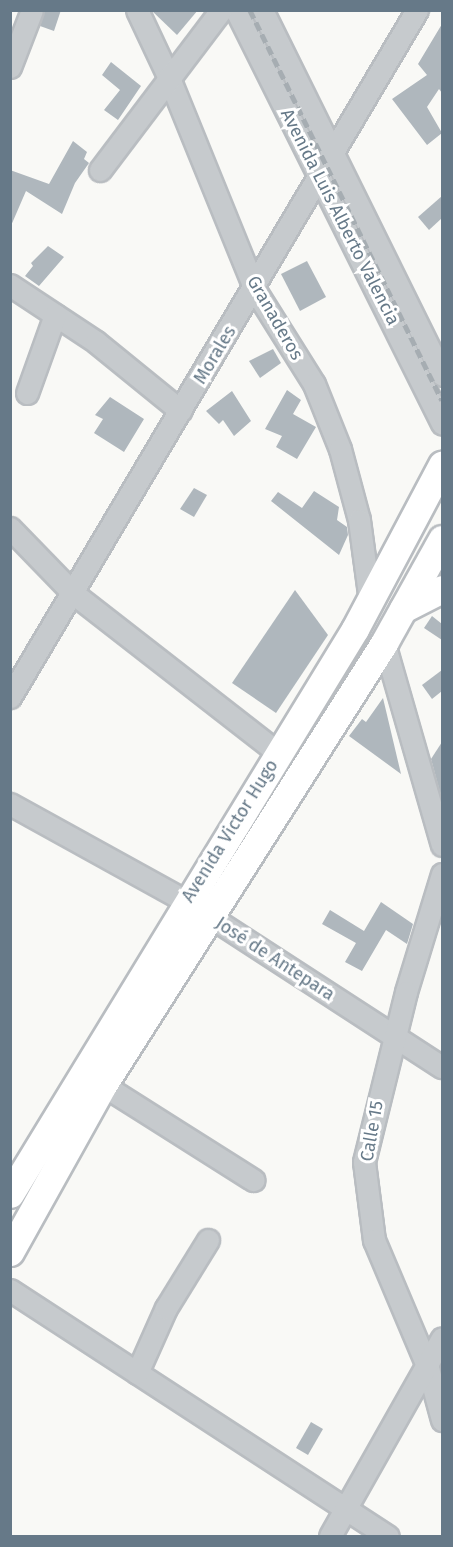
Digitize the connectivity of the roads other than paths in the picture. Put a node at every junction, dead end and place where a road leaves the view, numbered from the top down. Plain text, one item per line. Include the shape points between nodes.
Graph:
1 (137, 10) edge
2 (221, 10) edge
3 (236, 10) edge
4 (262, 10) edge
5 (417, 10) edge
6 (23, 20) edge
7 (10, 68) edge
8 (169, 78) junction
9 (333, 151) junction
10 (100, 170) dead end
11 (320, 174) junction
12 (10, 285) edge
13 (255, 290) junction
14 (55, 315) junction
15 (442, 375) edge
16 (27, 393) dead end
17 (181, 411) junction
18 (442, 423) edge
19 (442, 465) edge
20 (10, 528) edge
21 (442, 539) edge
22 (442, 588) edge
23 (74, 594) junction
24 (370, 601) junction
25 (403, 609) junction
26 (384, 643) junction
27 (10, 697) edge
28 (278, 753) junction
29 (10, 804) edge
30 (442, 845) edge
31 (442, 874) edge
32 (186, 902) junction
33 (212, 918) junction
34 (395, 1036) junction
35 (442, 1067) edge
36 (103, 1085) junction
37 (253, 1180) dead end
38 (10, 1194) edge
39 (208, 1240) dead end
40 (10, 1252) edge
41 (10, 1290) edge
42 (442, 1338) edge
43 (428, 1368) junction
44 (136, 1373) junction
45 (442, 1420) edge
46 (348, 1508) junction
47 (330, 1536) edge
48 (388, 1536) edge

1 - 8 street, Granaderos
2 - 8 street
3 - 11 street, Avenida Luis Alberto Valencia
4 - 9 street, Avenida Luis Alberto Valencia
5 - 9 street, Morales
6 - 7 street
8 - 10 street
8 - 13 street, Granaderos
9 - 11 street, Morales
9 - 15 street, Avenida Luis Alberto Valencia
11 - 13 street, Morales
11 - 18 street, Avenida Luis Alberto Valencia
12 - 14 street
13 - 17 street, Morales
13 - 24 street, Granaderos via 314,384 340,449 359,520
14 - 16 street
14 - 17 street via 96,342
17 - 23 street, Morales
19 - 24 main road, Avenida Victor Hugo
20 - 23 street
21 - 25 main road, Avenida Victor Hugo
22 - 25 main road
23 - 27 street, Morales
23 - 28 street
24 - 28 main road, Avenida Victor Hugo
25 - 26 main road, Avenida Victor Hugo
26 - 30 street
26 - 33 main road, Avenida Victor Hugo
28 - 32 main road, Avenida Victor Hugo
29 - 32 street, José de Antepara
31 - 34 street, Calle 15
32 - 33 street, José de Antepara
32 - 38 main road, Avenida Victor Hugo
33 - 34 street, José de Antepara
33 - 36 main road, Avenida Victor Hugo
34 - 35 street, José de Antepara
34 - 43 street, Calle 15 via 364,1161 374,1240
36 - 37 street
36 - 40 main road, Avenida Victor Hugo
39 - 44 street via 166,1308
41 - 44 street
42 - 43 street
43 - 45 street, Calle 15
43 - 46 street
44 - 46 street
46 - 47 street
46 - 48 street

